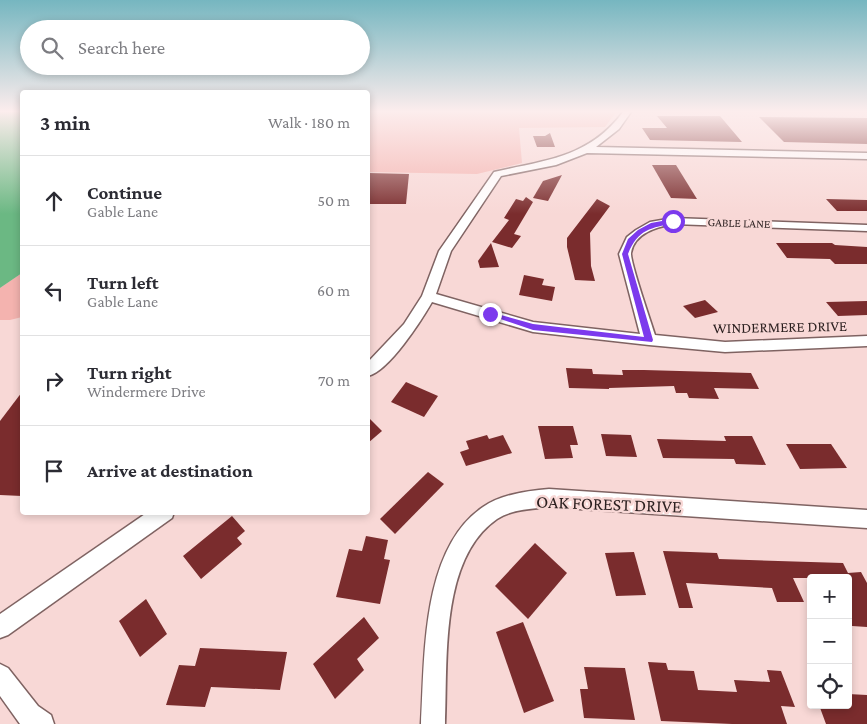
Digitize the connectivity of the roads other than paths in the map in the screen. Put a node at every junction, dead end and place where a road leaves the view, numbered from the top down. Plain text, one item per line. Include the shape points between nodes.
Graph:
1 (592, 146) edge
2 (586, 150) junction
3 (867, 156) edge
4 (867, 228) edge
5 (429, 296) junction
6 (649, 340) junction
7 (867, 342) edge
8 (370, 368) edge
9 (161, 515) edge
10 (867, 518) edge
11 (0, 627) edge
12 (0, 676) edge
13 (42, 724) edge
14 (433, 724) edge

1 - 2 street
2 - 3 street
2 - 5 street via 537,168 498,174 445,251
4 - 6 street, GABLE LANE via 673,221 654,224 631,239 625,254
5 - 6 street, WINDERMERE DRIVE via 533,327
5 - 8 street via 409,328
6 - 7 street, WINDERMERE DRIVE via 725,347
9 - 11 street
10 - 14 street, OAK FOREST DRIVE via 549,498 515,502 489,513 468,533 452,562 440,608
12 - 13 street via 29,715

